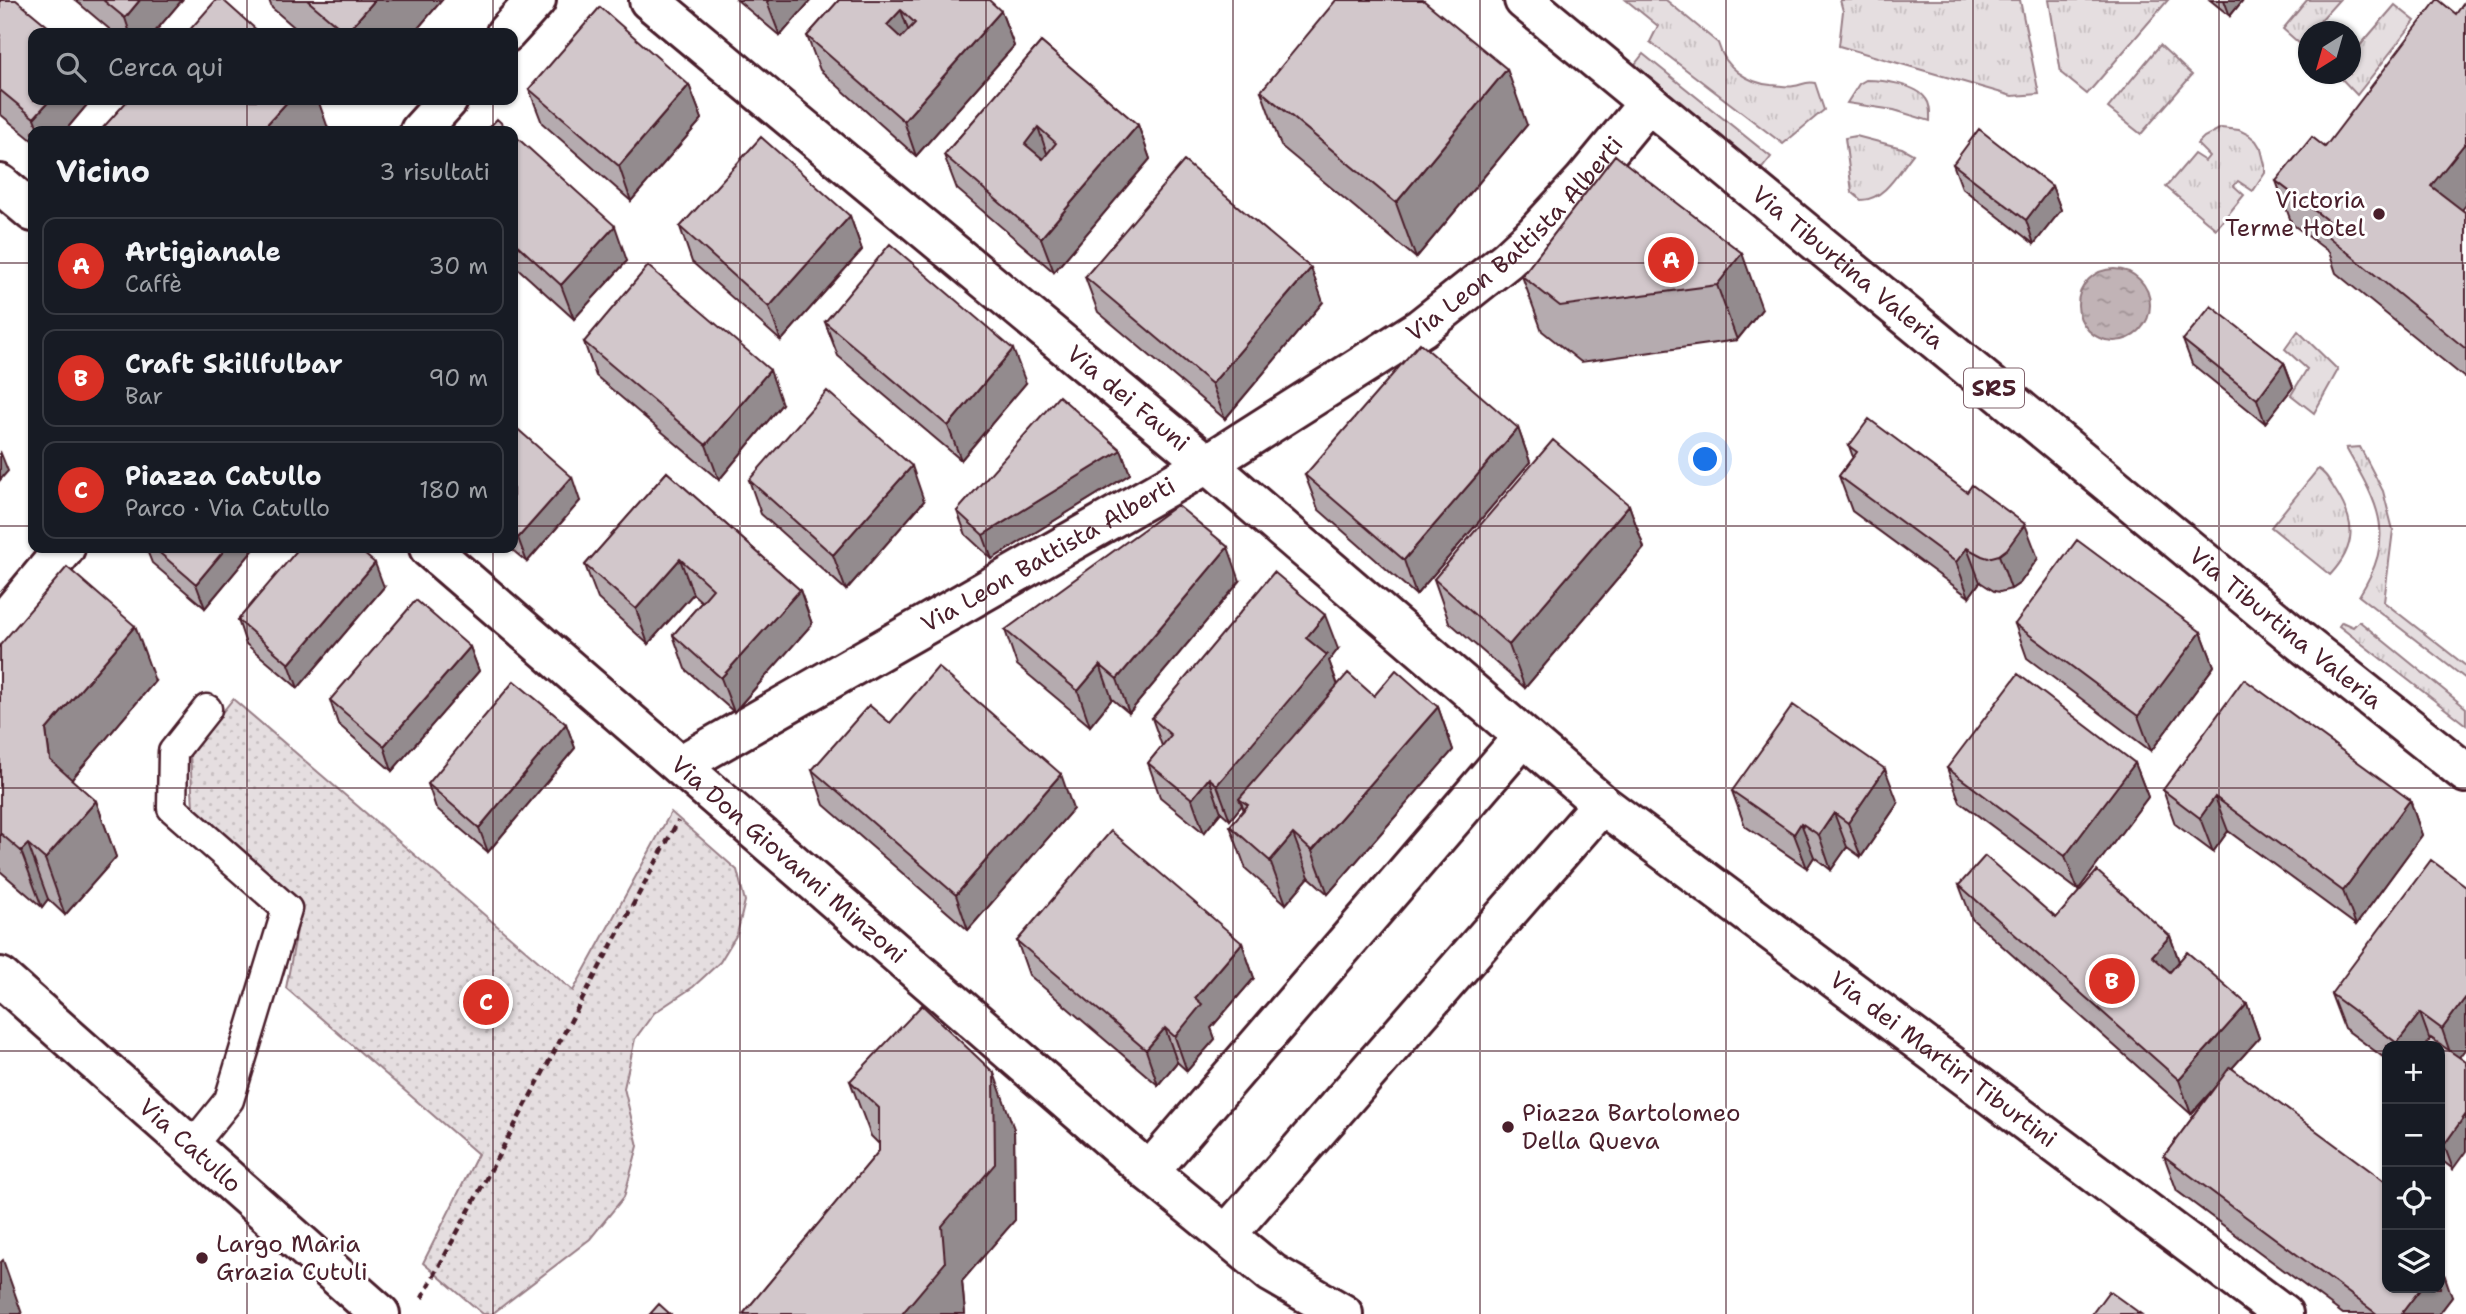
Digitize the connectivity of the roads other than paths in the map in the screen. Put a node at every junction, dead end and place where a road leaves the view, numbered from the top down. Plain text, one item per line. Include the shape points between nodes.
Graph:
1 (536, 0) edge
2 (649, 0) edge
3 (1524, 0) edge
4 (511, 28) edge
5 (1648, 103) junction
6 (443, 105) edge
7 (425, 126) edge
8 (0, 184) edge
9 (28, 208) edge
10 (1207, 464) junction
11 (61, 553) edge
12 (435, 553) edge
13 (0, 625) edge
14 (206, 709) dead end
15 (1523, 737) junction
16 (2466, 773) edge
17 (690, 774) junction
18 (1602, 804) junction
19 (0, 977) edge
20 (191, 1147) junction
21 (1149, 1172) junction
22 (1226, 1235) junction
23 (380, 1314) edge
24 (1343, 1314) edge
25 (2283, 1314) edge

1 - 4 street
2 - 10 street, Via dei Fauni
3 - 5 street, Via Tiburtina Valeria / SR5
5 - 10 street, Via Leon Battista Alberti via 1559,209 1507,260 1421,328
5 - 16 street, Via Tiburtina Valeria / SR5
6 - 7 street
8 - 9 street
10 - 15 street, Via dei Fauni
10 - 17 street, Via Leon Battista Alberti
11 - 13 street
12 - 17 street, Via Don Giovanni Minzoni
14 - 20 lane via 173,752 172,808 288,909 229,1100
15 - 18 street, Via dei Fauni
15 - 21 street
17 - 21 street, Via Don Giovanni Minzoni
18 - 22 street
18 - 25 street, Via dei Martiri Tiburtini
19 - 20 street, Via Catullo
20 - 23 street, Via Catullo
21 - 22 street
22 - 24 street via 1272,1273

